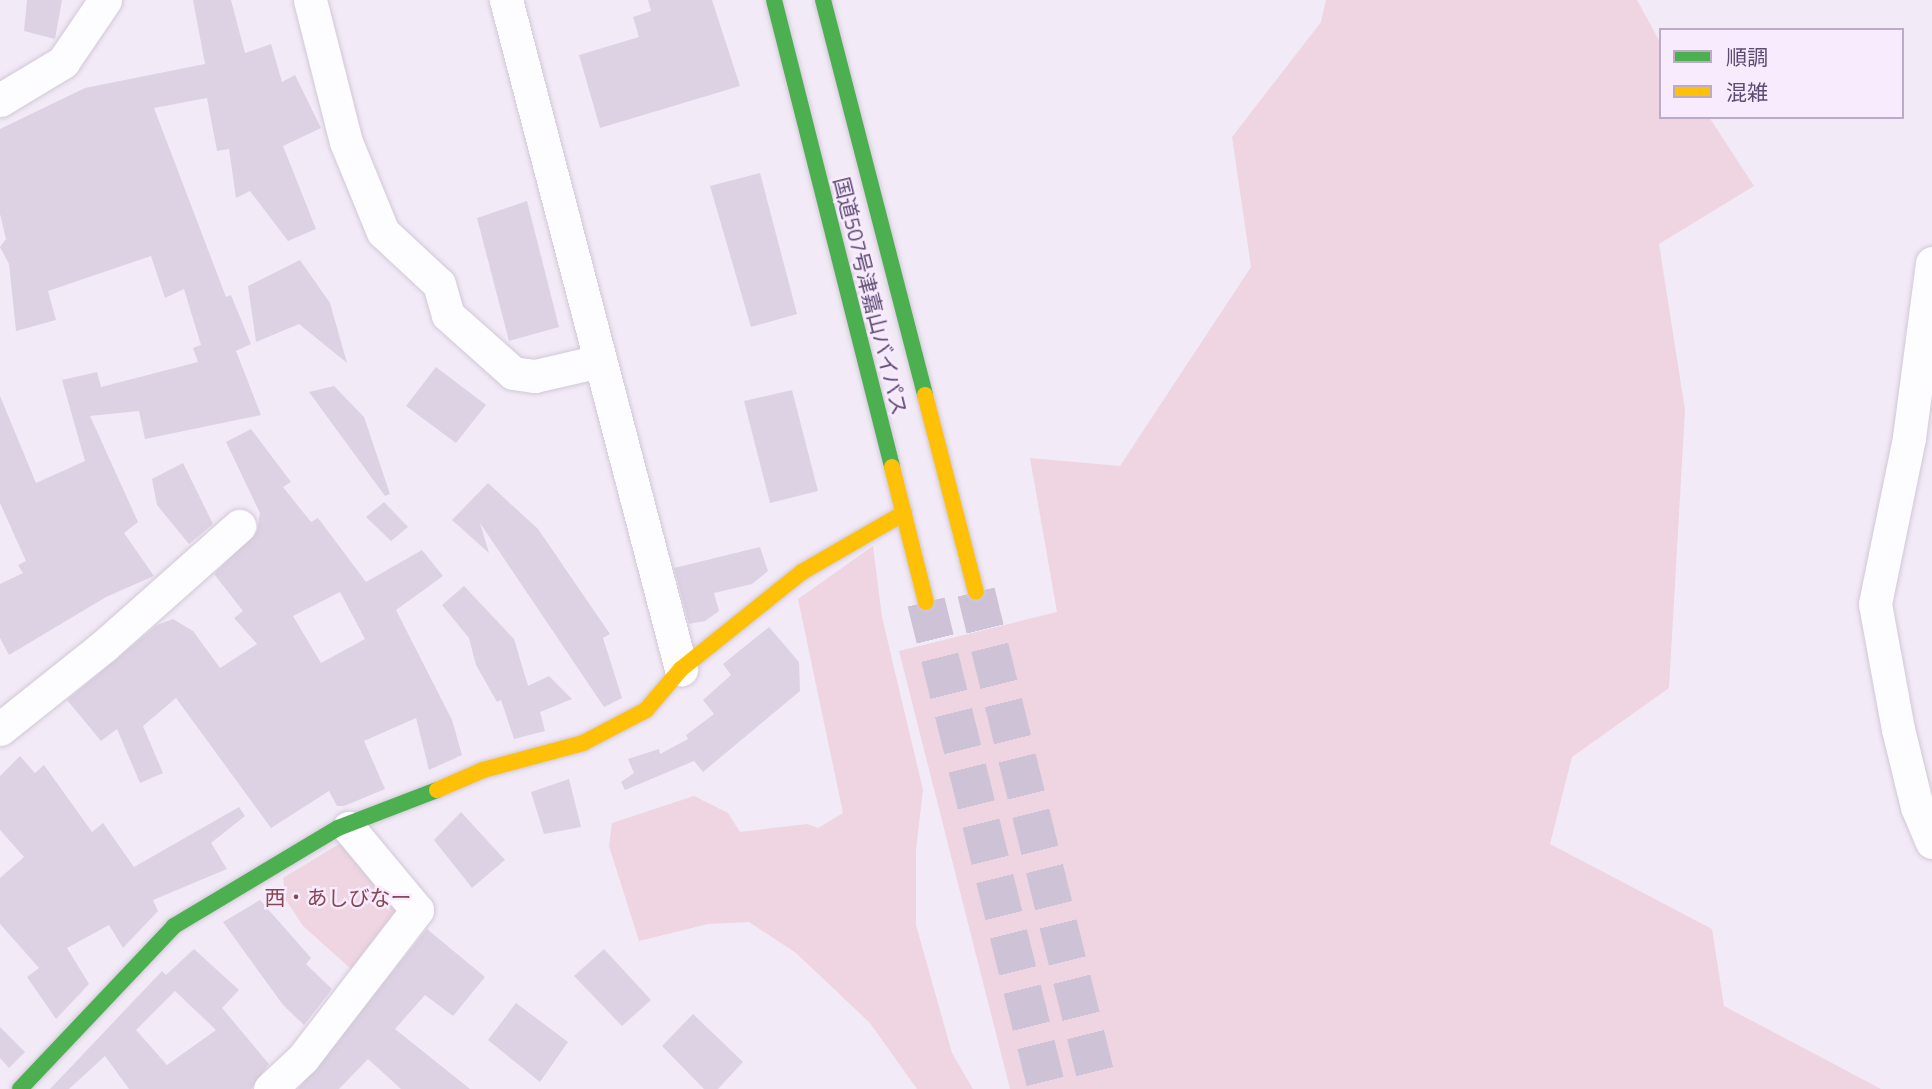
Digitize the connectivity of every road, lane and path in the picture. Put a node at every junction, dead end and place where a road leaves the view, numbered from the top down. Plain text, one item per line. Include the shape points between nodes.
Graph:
1 (105, 0) edge
2 (310, 0) edge
3 (506, 0) edge
4 (774, 0) edge
5 (823, 0) edge
6 (0, 100) edge
7 (1932, 262) edge
8 (600, 361) junction
9 (904, 513) junction
10 (239, 526) dead end
11 (976, 592) tunnel mouth
12 (926, 602) tunnel mouth
13 (681, 669) junction
14 (0, 729) edge
15 (349, 828) junction
16 (1932, 842) edge
17 (20, 1089) edge
18 (270, 1089) edge

1 - 6 street via 63,62
2 - 8 street via 346,142 383,232 439,284 448,315 513,373 535,376
3 - 8 street
4 - 9 main road, 国道507号津嘉山バイパス
5 - 11 main road, 国道507号津嘉山バイパス
7 - 16 street via 1909,438 1875,604 1916,807
8 - 13 street
9 - 12 main road, 国道507号津嘉山バイパス
9 - 13 main road via 802,572
10 - 14 street via 104,646
13 - 15 main road via 646,710 583,743 483,770
15 - 17 main road via 338,828 261,871 174,926
15 - 18 street via 417,910 303,1058

